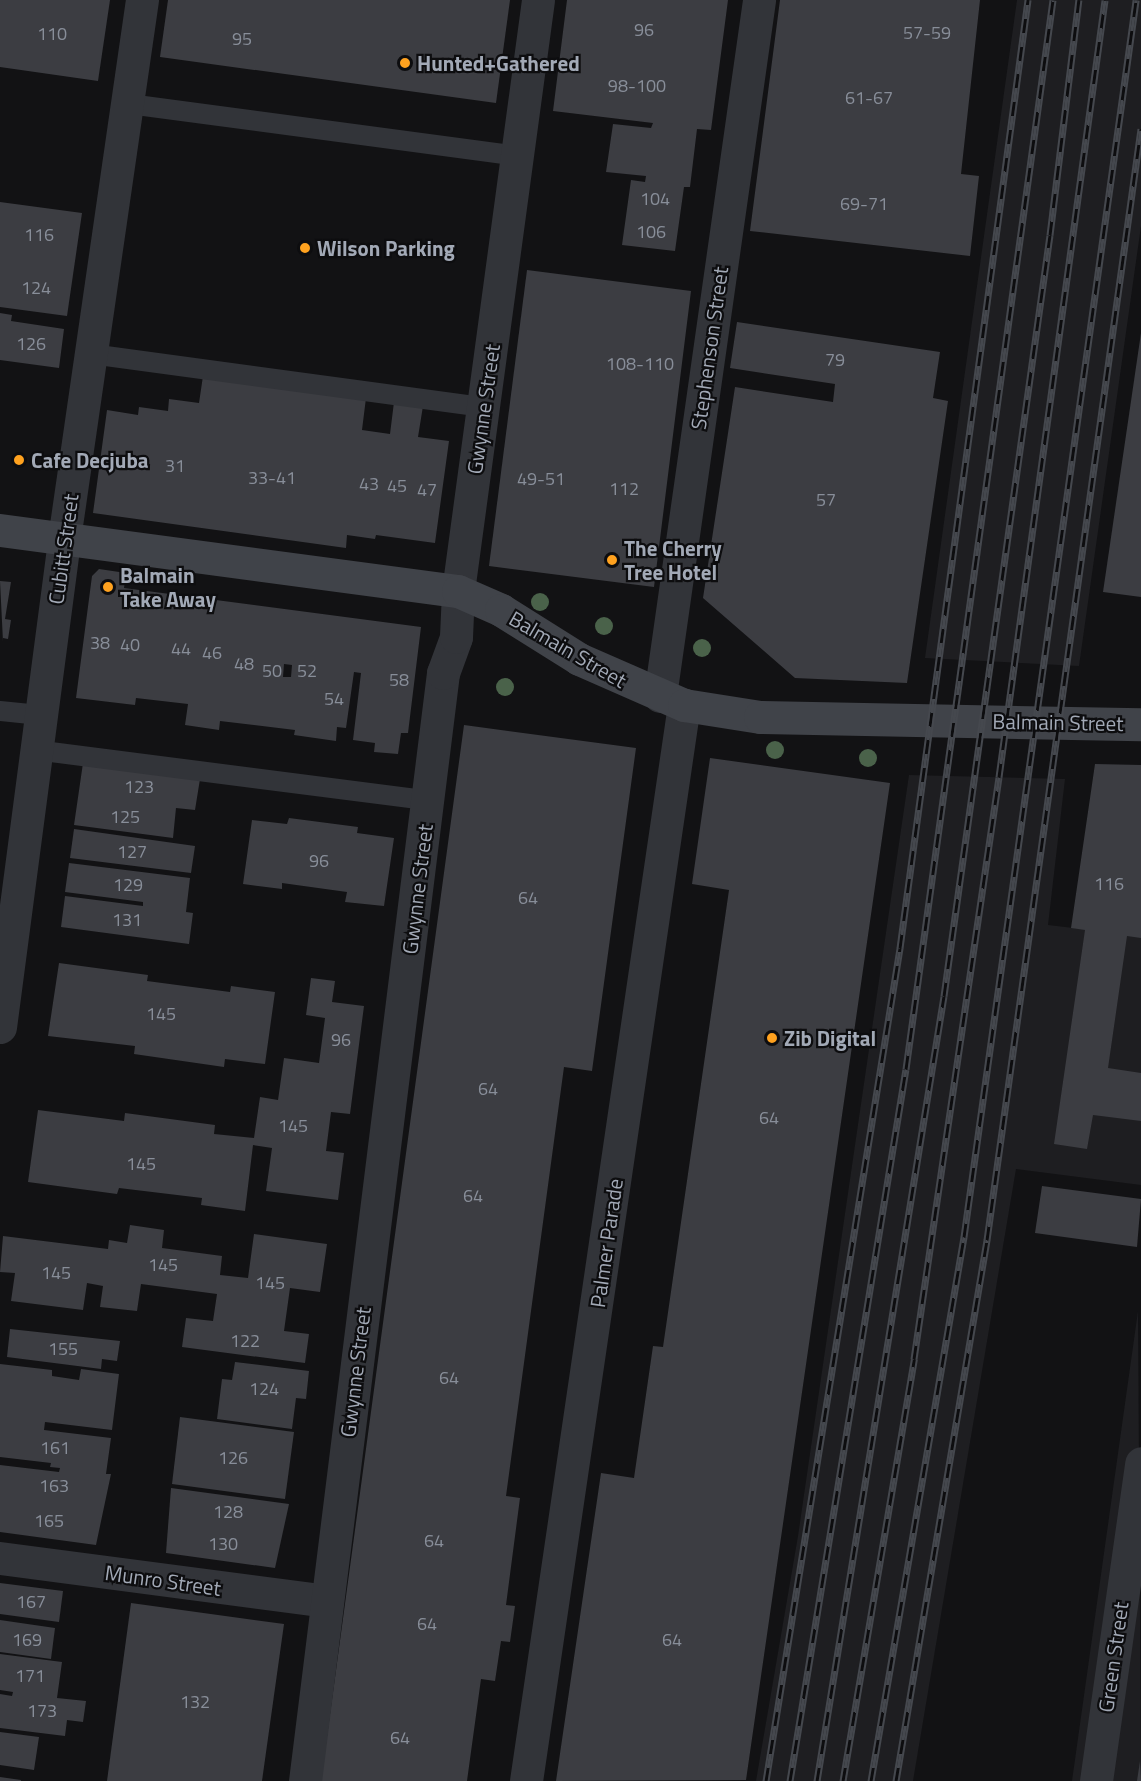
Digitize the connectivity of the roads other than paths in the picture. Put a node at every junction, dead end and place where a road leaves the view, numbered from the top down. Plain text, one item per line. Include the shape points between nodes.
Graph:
1 (142, 0) edge
2 (538, 0) edge
3 (759, 0) edge
4 (129, 104) junction
5 (517, 156) junction
6 (91, 354) junction
7 (483, 407) junction
8 (0, 530) edge
9 (64, 539) junction
10 (458, 591) junction
11 (672, 700) junction
12 (0, 711) edge
13 (40, 715) junction
14 (1141, 724) edge
15 (35, 750) junction
16 (428, 800) junction
17 (0, 1027) edge
18 (1141, 1463) edge
19 (0, 1558) edge
20 (326, 1601) junction
21 (305, 1781) edge
22 (526, 1781) edge
23 (1096, 1781) edge

1 - 4 street, Cubitt Street
2 - 5 street, Gwynne Street
3 - 11 street, Stephenson Street
4 - 5 lane
4 - 6 street, Cubitt Street
5 - 7 street, Gwynne Street
6 - 7 lane
6 - 9 street, Cubitt Street
7 - 10 street, Gwynne Street
8 - 9 street, Balmain Street
9 - 10 street, Balmain Street
9 - 13 street, Cubitt Street
10 - 11 street, Balmain Street via 501,610 579,659
10 - 16 street, Gwynne Street via 456,637 443,673
11 - 14 street, Balmain Street via 760,717
11 - 22 street, Palmer Parade
12 - 13 lane
13 - 15 street, Cubitt Street
15 - 16 lane
15 - 17 street, Cubitt Street
16 - 20 street, Gwynne Street
18 - 23 street, Green Street
19 - 20 street, Munro Street
20 - 21 street, Gwynne Street

